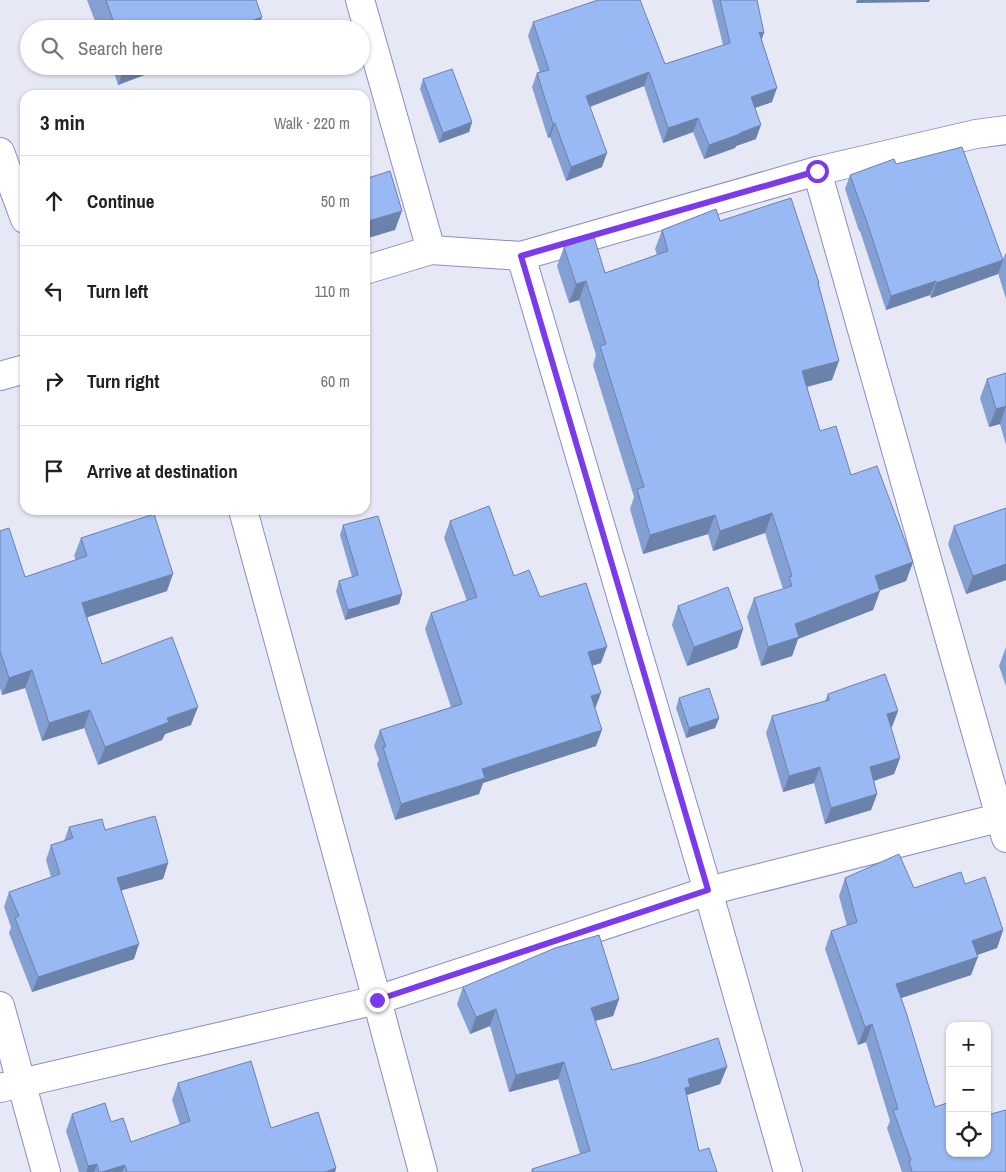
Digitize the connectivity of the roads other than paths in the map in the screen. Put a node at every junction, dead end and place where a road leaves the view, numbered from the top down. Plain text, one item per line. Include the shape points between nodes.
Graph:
1 (360, 0) edge
2 (366, 20) edge
3 (370, 35) edge
4 (1006, 130) edge
5 (0, 152) edge
6 (817, 171) junction
7 (20, 206) edge
8 (431, 250) junction
9 (521, 256) junction
10 (370, 268) edge
11 (20, 370) edge
12 (0, 376) edge
13 (244, 515) edge
14 (1004, 824) edge
15 (708, 890) junction
16 (377, 1000) junction
17 (0, 1006) edge
18 (10, 1085) edge
19 (46, 1172) edge
20 (423, 1172) edge
21 (788, 1172) edge

1 - 2 street
3 - 8 street
4 - 6 street
5 - 7 street
6 - 9 street
6 - 14 street
8 - 9 street
8 - 10 street
9 - 15 street
11 - 12 street
13 - 16 street
14 - 15 street
15 - 16 street
15 - 21 street
16 - 18 street
16 - 20 street
17 - 18 street
18 - 19 street

